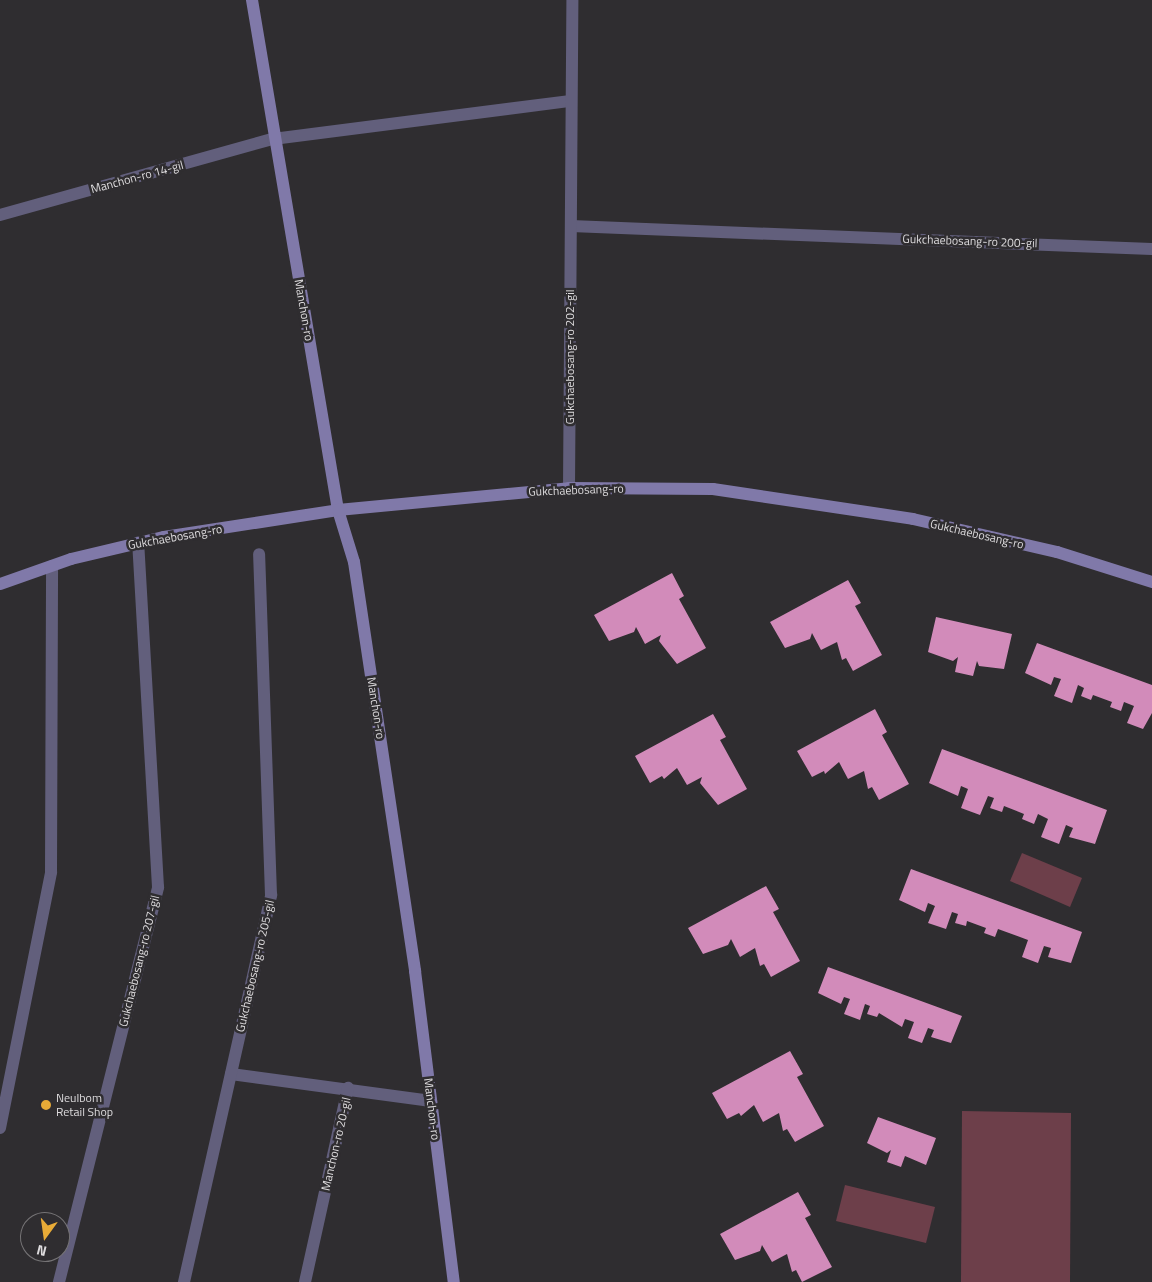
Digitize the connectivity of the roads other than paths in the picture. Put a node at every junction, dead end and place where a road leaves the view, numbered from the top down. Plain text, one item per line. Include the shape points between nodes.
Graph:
1 (252, 0) edge
2 (572, 0) edge
3 (571, 101) junction
4 (273, 139) junction
5 (0, 215) edge
6 (570, 226) junction
7 (1152, 249) edge
8 (569, 488) junction
9 (338, 510) junction
10 (138, 543) junction
11 (260, 554) dead end
12 (52, 566) junction
13 (1152, 582) edge
14 (0, 584) edge
15 (231, 1074) junction
16 (348, 1088) junction
17 (431, 1101) junction
18 (0, 1128) edge
19 (59, 1282) edge
20 (184, 1282) edge
21 (305, 1282) edge
22 (454, 1282) edge

1 - 4 main road, Manchon-ro
2 - 3 street, Gukchaebosang-ro 202-gil
3 - 4 street
3 - 6 street, Gukchaebosang-ro 202-gil
4 - 5 street, Manchon-ro 14-gil
4 - 9 main road, Manchon-ro
6 - 7 street, Gukchaebosang-ro 200-gil via 789,232
6 - 8 street, Gukchaebosang-ro 202-gil
8 - 9 main road, Gukchaebosang-ro
8 - 13 main road, Gukchaebosang-ro via 713,489 913,519 1057,552
9 - 10 main road, Gukchaebosang-ro
9 - 17 main road, Manchon-ro via 354,562
10 - 12 main road, Gukchaebosang-ro
10 - 19 street, Gukchaebosang-ro 207-gil via 158,887
11 - 15 street, Gukchaebosang-ro 205-gil via 271,895
12 - 14 main road, Gukchaebosang-ro
12 - 18 street via 51,872
15 - 16 street
15 - 20 street, Gukchaebosang-ro 205-gil
16 - 17 street, Manchon-ro 20-gil
16 - 21 street, Manchon-ro 20-gil
17 - 22 main road, Manchon-ro

